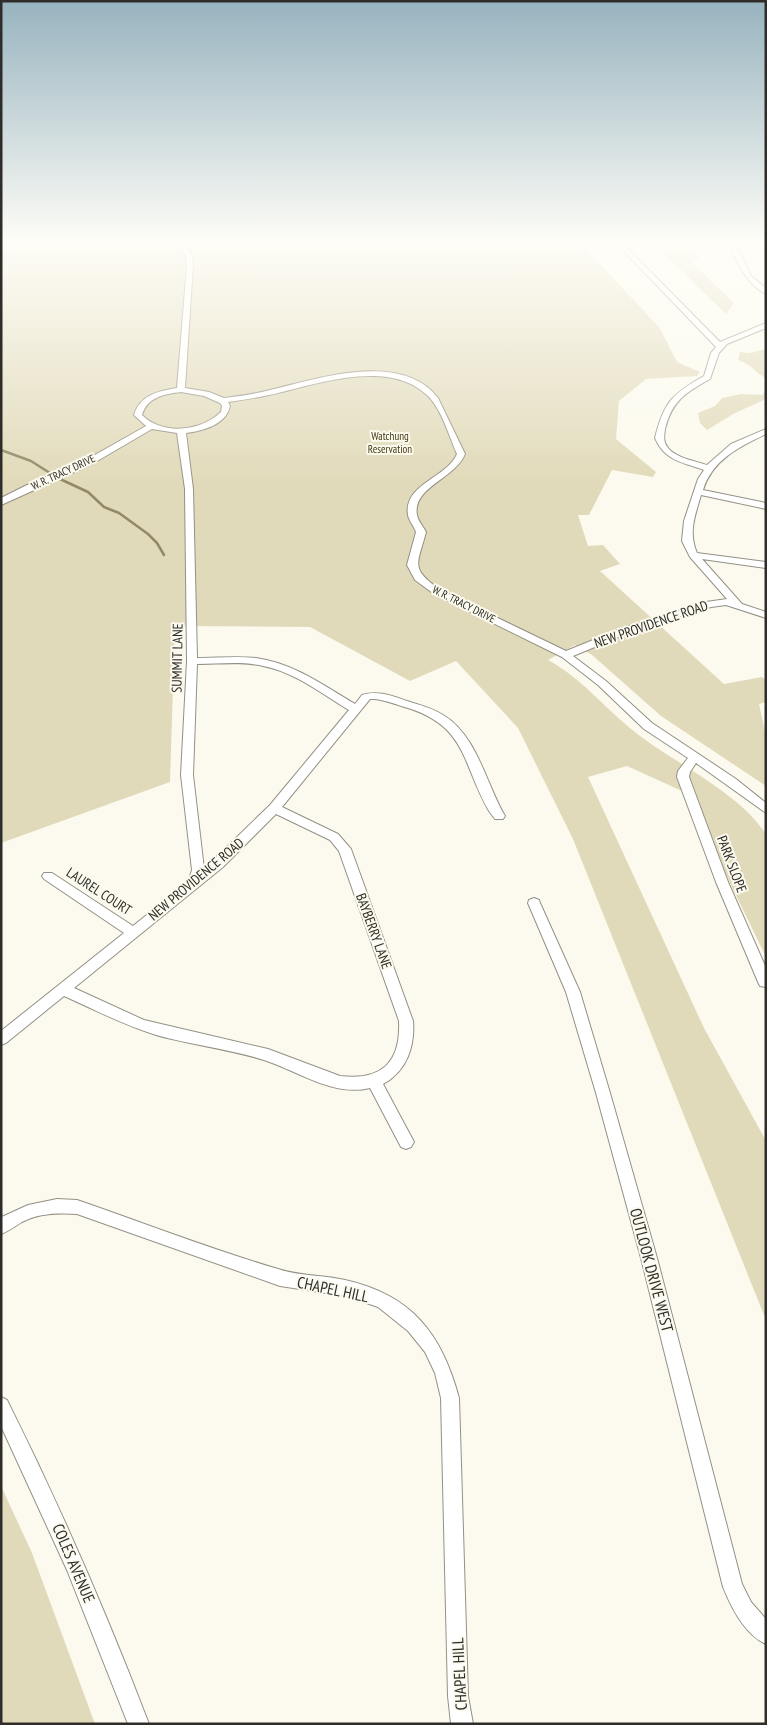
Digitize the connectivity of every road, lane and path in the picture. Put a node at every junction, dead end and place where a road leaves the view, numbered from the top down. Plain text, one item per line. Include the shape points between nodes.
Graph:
1 (186, 322) edge
2 (696, 322) edge
3 (766, 325) edge
4 (720, 347) junction
5 (181, 390) junction
6 (223, 401) junction
7 (151, 426) junction
8 (182, 430) junction
9 (766, 431) edge
10 (709, 469) junction
11 (698, 492) junction
12 (1, 502) edge
13 (766, 506) edge
14 (693, 554) junction
15 (766, 565) edge
16 (736, 604) junction
17 (766, 615) edge
18 (566, 655) junction
19 (192, 661) junction
20 (356, 709) junction
21 (694, 758) junction
22 (274, 808) junction
23 (766, 809) edge
24 (498, 816) dead end
25 (48, 876) dead end
26 (193, 885) junction
27 (534, 903) dead end
28 (133, 932) junction
29 (765, 982) edge
30 (63, 989) junction
31 (1, 1039) edge
32 (374, 1081) junction
33 (406, 1142) dead end
34 (1, 1227) edge
35 (1, 1406) edge
36 (766, 1634) edge
37 (139, 1724) edge
38 (462, 1724) edge

1 - 5 street
2 - 4 street
3 - 4 street
4 - 10 street via 707,377 683,391 670,406 659,438 662,447 675,457
5 - 6 street via 207,392
5 - 7 street via 154,396 139,408 138,415
6 - 8 street via 226,407 218,420
6 - 18 street, W. R. TRACY DRIVE via 346,374 378,374 421,385 434,397 460,454 456,463 414,500 412,515 421,532 412,559 415,574 441,594
7 - 8 street
7 - 12 street, W. R. TRACY DRIVE via 89,462
8 - 19 street, SUMMIT LANE via 190,489
9 - 10 street via 734,446
10 - 11 street
11 - 13 street
11 - 14 street via 687,536
14 - 15 street
14 - 16 street
16 - 17 street, NEW PROVIDENCE ROAD
16 - 18 street, NEW PROVIDENCE ROAD via 710,604 627,630
18 - 21 street, W. R. TRACY DRIVE via 648,726
19 - 20 street via 250,661 275,665
19 - 26 street, SUMMIT LANE via 187,775 198,870
20 - 22 street, NEW PROVIDENCE ROAD
20 - 24 street, NEW PROVIDENCE ROAD via 368,696 377,696 421,709 450,724
21 - 23 street, W. R. TRACY DRIVE
21 - 29 street, PARK SLOPE via 683,777 722,882
22 - 26 street, NEW PROVIDENCE ROAD via 236,848
22 - 32 street, BAYBERRY LANE via 334,838 345,849 408,1031 405,1050 397,1064
25 - 28 street, LAUREL COURT
26 - 28 street, NEW PROVIDENCE ROAD
27 - 36 street, OUTLOOK DRIVE WEST via 573,992 603,1093 650,1258 733,1587 744,1609
28 - 30 street, NEW PROVIDENCE ROAD
30 - 31 street, NEW PROVIDENCE ROAD
30 - 32 street, BAYBERRY LANE via 142,1024 241,1047 340,1082
32 - 33 street
34 - 38 street, CHAPEL HILL via 44,1207 77,1207 280,1278 365,1293 394,1308 414,1325 437,1358 450,1398 458,1696
35 - 37 street, COLES AVENUE via 73,1556

